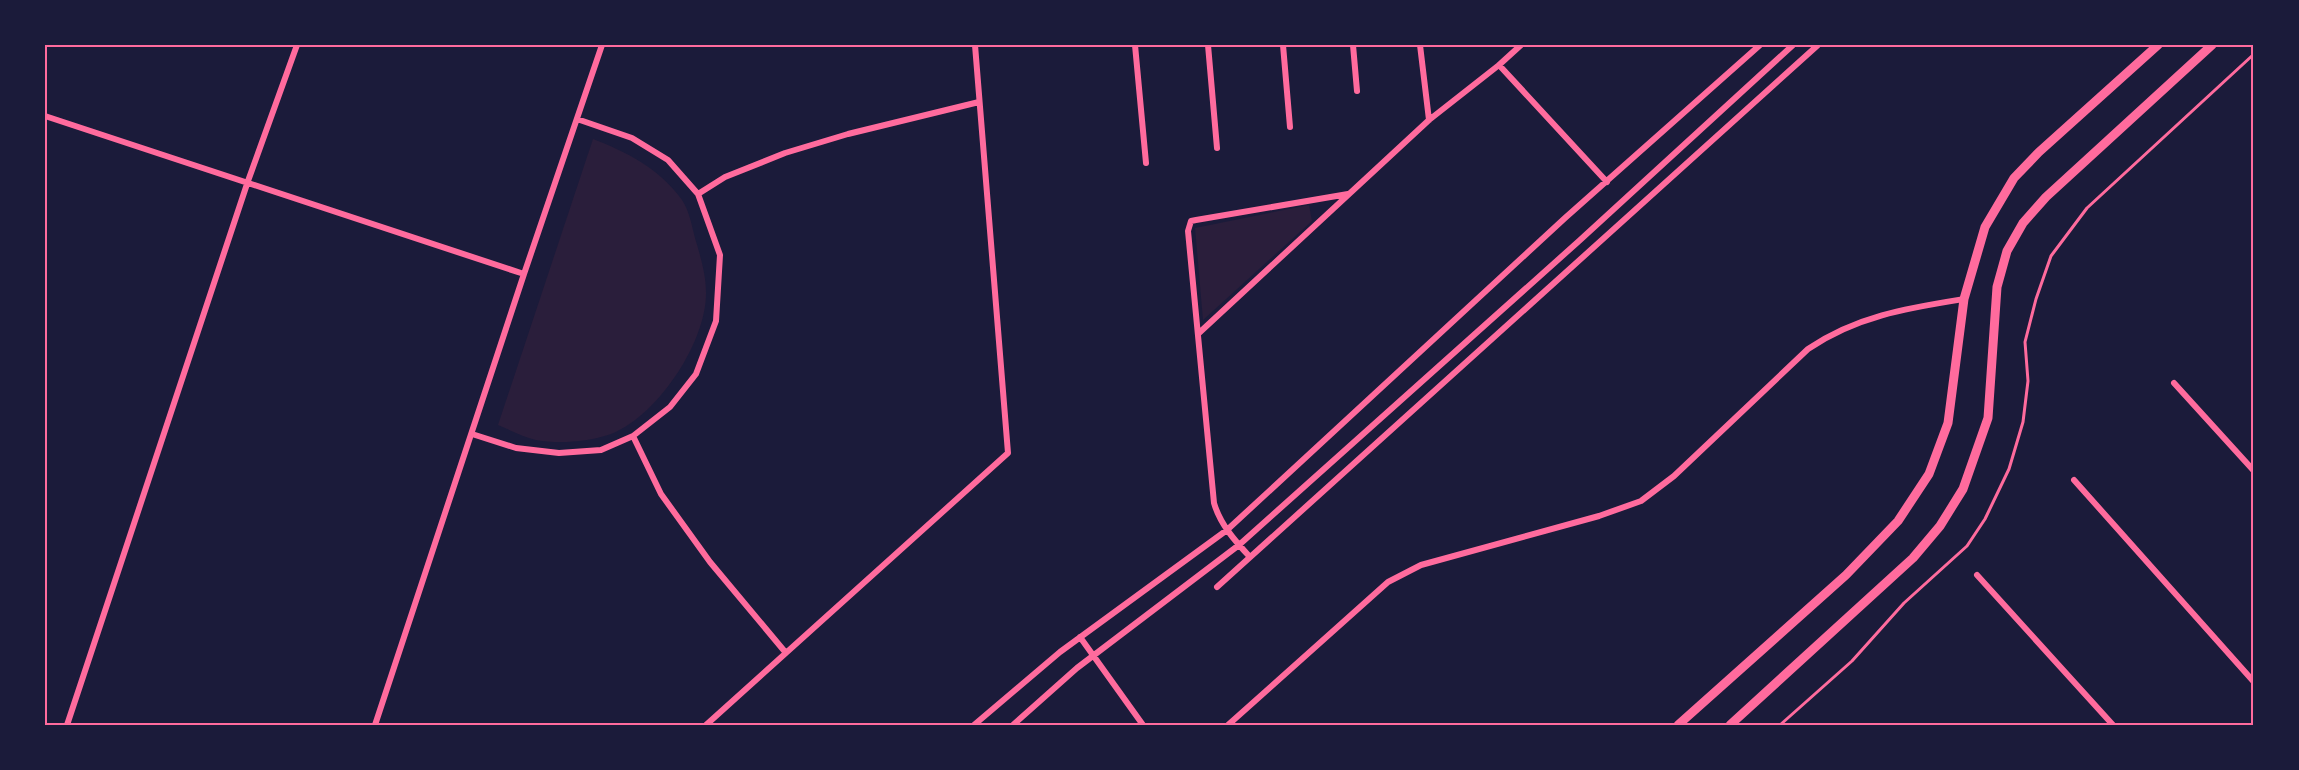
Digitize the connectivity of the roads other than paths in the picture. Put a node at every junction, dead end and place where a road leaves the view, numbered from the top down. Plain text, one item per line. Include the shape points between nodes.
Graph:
1 (297, 45) edge
2 (602, 45) edge
3 (975, 45) edge
4 (1135, 45) edge
5 (1208, 45) edge
6 (1283, 45) edge
7 (1353, 45) edge
8 (1420, 45) edge
9 (1521, 45) edge
10 (1760, 45) edge
11 (1793, 45) edge
12 (1818, 45) edge
13 (2158, 45) edge
14 (2212, 45) edge
15 (1499, 65) junction
16 (1358, 91) dead end
17 (979, 102) junction
18 (45, 116) edge
19 (577, 119) junction
20 (1429, 120) junction
21 (1290, 127) dead end
22 (1217, 148) dead end
23 (1146, 163) dead end
24 (248, 181) junction
25 (1607, 182) junction
26 (698, 194) junction
27 (1348, 194) junction
28 (524, 274) junction
29 (1964, 299) junction
30 (1198, 333) junction
31 (2174, 383) dead end
32 (472, 434) junction
33 (633, 436) junction
34 (2254, 471) edge
35 (2074, 480) dead end
36 (1227, 530) junction
37 (1239, 545) junction
38 (1250, 557) junction
39 (1977, 575) dead end
40 (1217, 587) dead end
41 (1080, 637) junction
42 (786, 653) junction
43 (1092, 656) junction
44 (2254, 681) edge
45 (67, 725) edge
46 (375, 725) edge
47 (706, 725) edge
48 (974, 725) edge
49 (1013, 725) edge
50 (1143, 725) edge
51 (1228, 725) edge
52 (1678, 725) edge
53 (1730, 725) edge
54 (2114, 725) edge

1 - 24 street
2 - 19 street
3 - 17 street
4 - 23 street
5 - 22 street
6 - 21 street
7 - 16 street
8 - 20 street
9 - 15 street
10 - 25 street
11 - 37 street
12 - 38 street
13 - 29 street via 2014,178 1985,227
14 - 53 street via 2046,197 2023,223 2007,251 1997,287 1988,418 1963,489 1940,526 1913,558
15 - 20 street
15 - 25 street
17 - 26 street via 785,153 725,177
17 - 42 street via 1008,453
18 - 24 street
19 - 26 street via 632,138 668,160
19 - 28 street
20 - 27 street
24 - 28 street
24 - 45 street
25 - 36 street
26 - 33 street via 720,255 716,321 696,374 670,407
27 - 30 street
27 - 30 street via 1191,221 1188,231
28 - 32 street
29 - 51 street via 1896,310 1829,334 1808,349 1674,476 1641,501 1421,566 1388,582
29 - 52 street via 1948,423 1929,474 1898,521 1846,575
30 - 36 street via 1214,503
31 - 34 street
32 - 33 street via 516,448 559,453 601,450
32 - 46 street
33 - 42 street via 661,494 710,562
35 - 44 street
36 - 37 street
36 - 41 street
37 - 38 street
37 - 43 street
38 - 40 street
39 - 54 street
41 - 43 street
41 - 48 street
42 - 47 street
43 - 49 street
43 - 50 street

